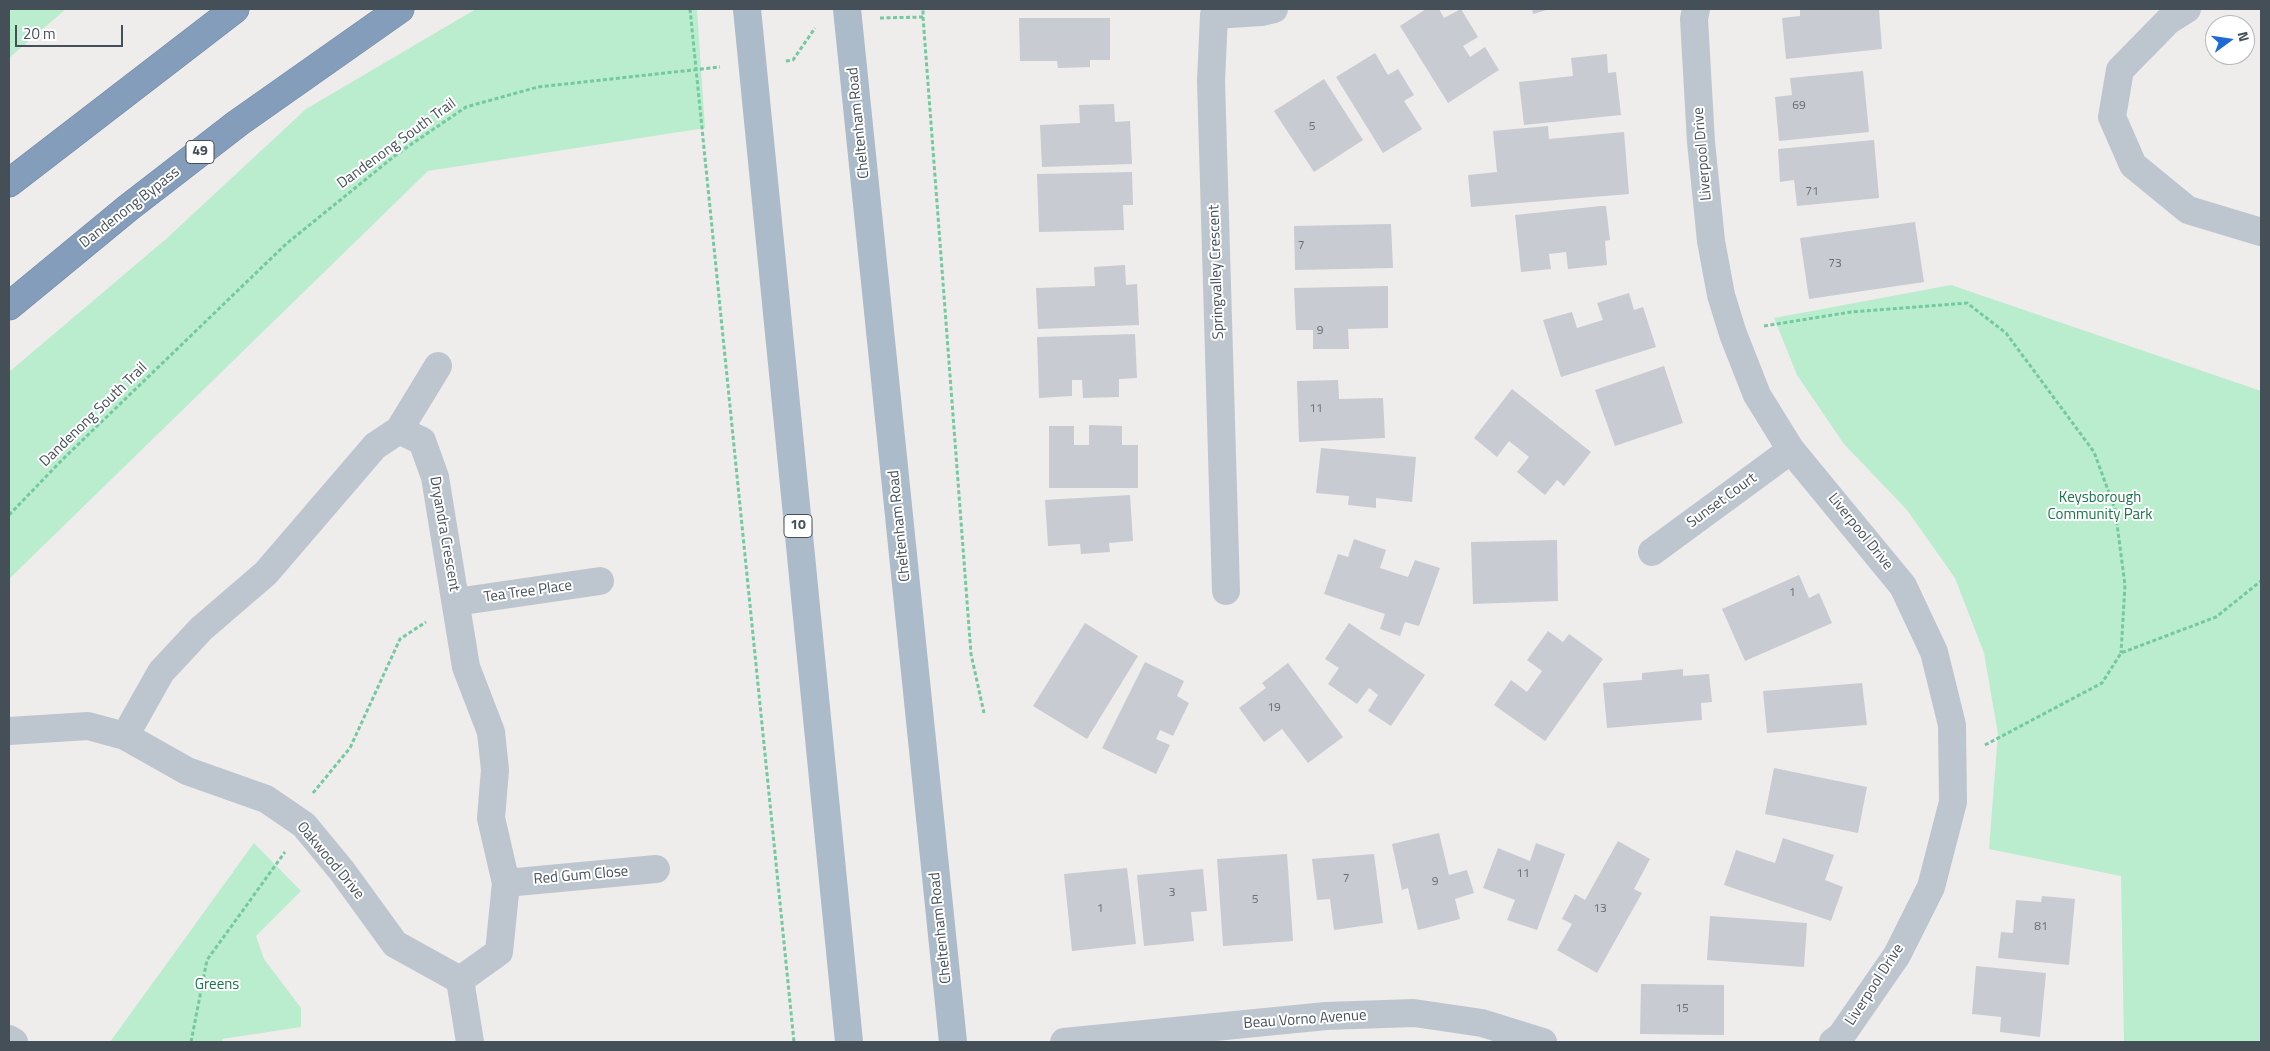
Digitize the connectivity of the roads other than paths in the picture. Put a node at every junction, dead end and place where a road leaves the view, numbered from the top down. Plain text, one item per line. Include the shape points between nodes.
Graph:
1 (235, 9) edge
2 (400, 9) edge
3 (747, 9) edge
4 (1274, 9) edge
5 (1696, 9) edge
6 (2187, 9) edge
7 (848, 15) edge
8 (9, 183) edge
9 (2261, 232) edge
10 (9, 306) edge
11 (438, 366) dead end
12 (399, 430) junction
13 (1791, 450) junction
14 (1652, 552) dead end
15 (600, 581) dead end
16 (1226, 591) dead end
17 (456, 602) junction
18 (9, 731) edge
19 (125, 736) junction
20 (656, 869) dead end
21 (506, 883) junction
22 (460, 980) junction
23 (9, 1039) edge
24 (14, 1042) edge
25 (470, 1042) edge
26 (850, 1042) edge
27 (953, 1042) edge
28 (1064, 1042) edge
29 (1543, 1042) edge
30 (1833, 1042) edge

1 - 8 highway
2 - 10 highway, Dandenong Bypass / 49 via 238,123
3 - 26 main road, 10
4 - 16 street, Springvalley Crescent via 1214,15 1211,81
5 - 13 street, Liverpool Drive via 1700,134 1711,240 1721,295 1757,395
6 - 9 street via 2168,20 2120,70 2112,117 2133,165 2188,210
7 - 27 main road, Cheltenham Road
11 - 12 street
12 - 17 street, Dryandra Crescent via 422,441 435,477
12 - 19 street via 375,446 266,573 201,629 161,672
13 - 14 street, Sunset Court
13 - 30 street, Liverpool Drive via 1903,586 1934,652 1952,725 1953,802 1931,887 1897,955 1841,1036
15 - 17 street, Tea Tree Place
17 - 21 street, Dryandra Crescent via 466,666 491,732 495,770 491,818
18 - 19 street, Oakwood Drive via 88,726
19 - 22 street, Oakwood Drive via 187,771 266,800 304,825 395,944
20 - 21 street, Red Gum Close
21 - 22 street, Dryandra Crescent via 499,952
22 - 25 street
23 - 24 street
28 - 29 street, Beau Vorno Avenue via 1326,1016 1414,1013 1482,1022

